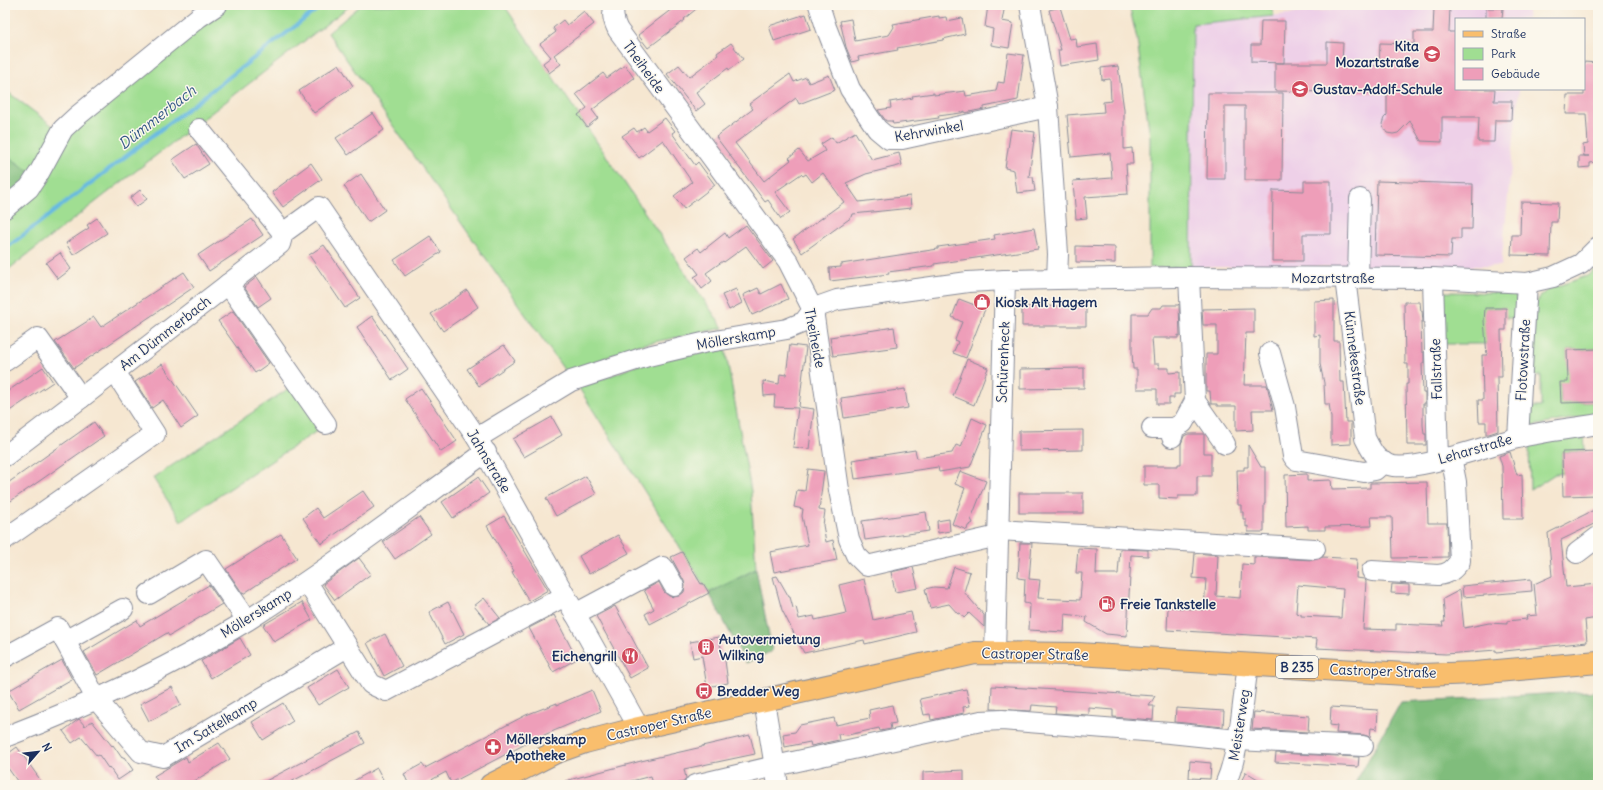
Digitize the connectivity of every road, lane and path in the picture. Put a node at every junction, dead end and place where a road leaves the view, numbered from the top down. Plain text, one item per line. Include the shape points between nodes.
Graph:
1 (217, 5) edge
2 (615, 5) edge
3 (819, 5) edge
4 (1030, 5) edge
5 (1048, 107) junction
6 (199, 129) dead end
7 (1360, 199) dead end
8 (319, 207) joint
9 (5, 208) edge
10 (283, 233) junction
11 (1598, 246) edge
12 (1189, 277) junction
13 (1352, 278) junction
14 (1433, 278) junction
15 (1057, 279) junction
16 (1005, 280) junction
17 (1527, 283) junction
18 (228, 284) junction
19 (813, 310) junction
20 (1270, 353) dead end
21 (5, 361) edge
22 (115, 372) junction
23 (81, 398) junction
24 (1195, 401) junction
25 (326, 424) dead end
26 (1598, 424) edge
27 (1152, 428) dead end
28 (1518, 438) junction
29 (1225, 444) dead end
30 (481, 445) junction
31 (5, 456) edge
32 (1445, 459) junction
33 (1384, 462) junction
34 (998, 533) junction
35 (1598, 537) edge
36 (5, 539) edge
37 (1314, 549) dead end
38 (1577, 553) dead end
39 (1372, 571) dead end
40 (307, 582) junction
41 (674, 586) dead end
42 (149, 594) dead end
43 (565, 596) junction
44 (123, 609) dead end
45 (575, 614) junction
46 (247, 620) junction
47 (66, 641) junction
48 (347, 647) junction
49 (995, 652) junction
50 (5, 657) edge
51 (1598, 662) edge
52 (1248, 665) junction
53 (97, 700) junction
54 (764, 701) junction
55 (638, 728) junction
56 (5, 737) edge
57 (1237, 740) junction
58 (1363, 746) dead end
59 (775, 766) junction
60 (491, 785) edge
61 (695, 785) edge
62 (778, 785) edge
63 (1225, 785) edge

1 - 9 street via 63,129 29,188
2 - 19 street, Theiheide via 613,19 618,30 788,261
3 - 5 street, Kehrwinkel via 850,88 876,129 890,139
4 - 5 street
5 - 15 street via 1058,254
6 - 10 street
7 - 13 street, Künnekestraße
8 - 10 street, Am Dümmerbach
8 - 30 street, Jahnstraße
10 - 18 street, Am Dümmerbach via 280,244
11 - 17 street, Mozartstraße via 1581,264 1553,277
12 - 13 street, Mozartstraße
12 - 15 street, Mozartstraße
12 - 24 street
13 - 14 street, Mozartstraße
13 - 33 street, Künnekestraße via 1365,438 1373,455
14 - 17 street, Mozartstraße
14 - 32 street, Fallstraße
15 - 16 street
16 - 19 street, Möllerskamp via 968,282 837,300
16 - 34 street, Schürenheck
17 - 28 street, Flotowstraße
18 - 22 street, Am Dümmerbach
18 - 25 street
19 - 30 street, Möllerskamp via 804,322 787,329 702,343 648,356 571,381
19 - 34 street, Theiheide via 839,490 849,539 856,555 867,566
20 - 33 street via 1296,460 1364,472 1375,470
21 - 23 street via 38,338
22 - 23 street, Am Dümmerbach
22 - 36 street via 155,434
23 - 31 street, Am Dümmerbach
24 - 27 street via 1183,423 1173,432
24 - 29 street
26 - 28 street, Leharstraße
28 - 32 street, Leharstraße
30 - 40 street, Möllerskamp
30 - 43 street, Jahnstraße
32 - 33 street, Leharstraße via 1404,466
32 - 39 street, Fallstraße via 1456,482 1460,562 1454,570 1438,576
34 - 37 street
34 - 49 street, Schürenheck
35 - 38 street
40 - 46 street, Möllerskamp
40 - 48 street
41 - 45 street via 663,567
42 - 46 street via 206,560
43 - 45 street, Jahnstraße
43 - 48 street via 386,691 371,684
44 - 47 street
45 - 55 street, Jahnstraße
46 - 53 street, Möllerskamp via 162,668
47 - 50 street via 58,628
47 - 53 street, Im Sattelkamp
48 - 53 street, Im Sattelkamp via 163,757 141,752
49 - 52 main road, Castroper Straße / B 235 via 1078,654
49 - 54 main road, Castroper Straße / B 235 via 975,653
51 - 52 main road, Castroper Straße / B 235 via 1422,675
52 - 57 street, Meisterweg
53 - 56 street, Möllerskamp
54 - 55 main road, Castroper Straße / B 235
54 - 59 street
55 - 60 main road, Castroper Straße / B 235 via 554,753
57 - 58 street
57 - 59 street via 1009,721 981,721
57 - 63 street, Meisterweg via 1231,771
59 - 61 street
59 - 62 street

